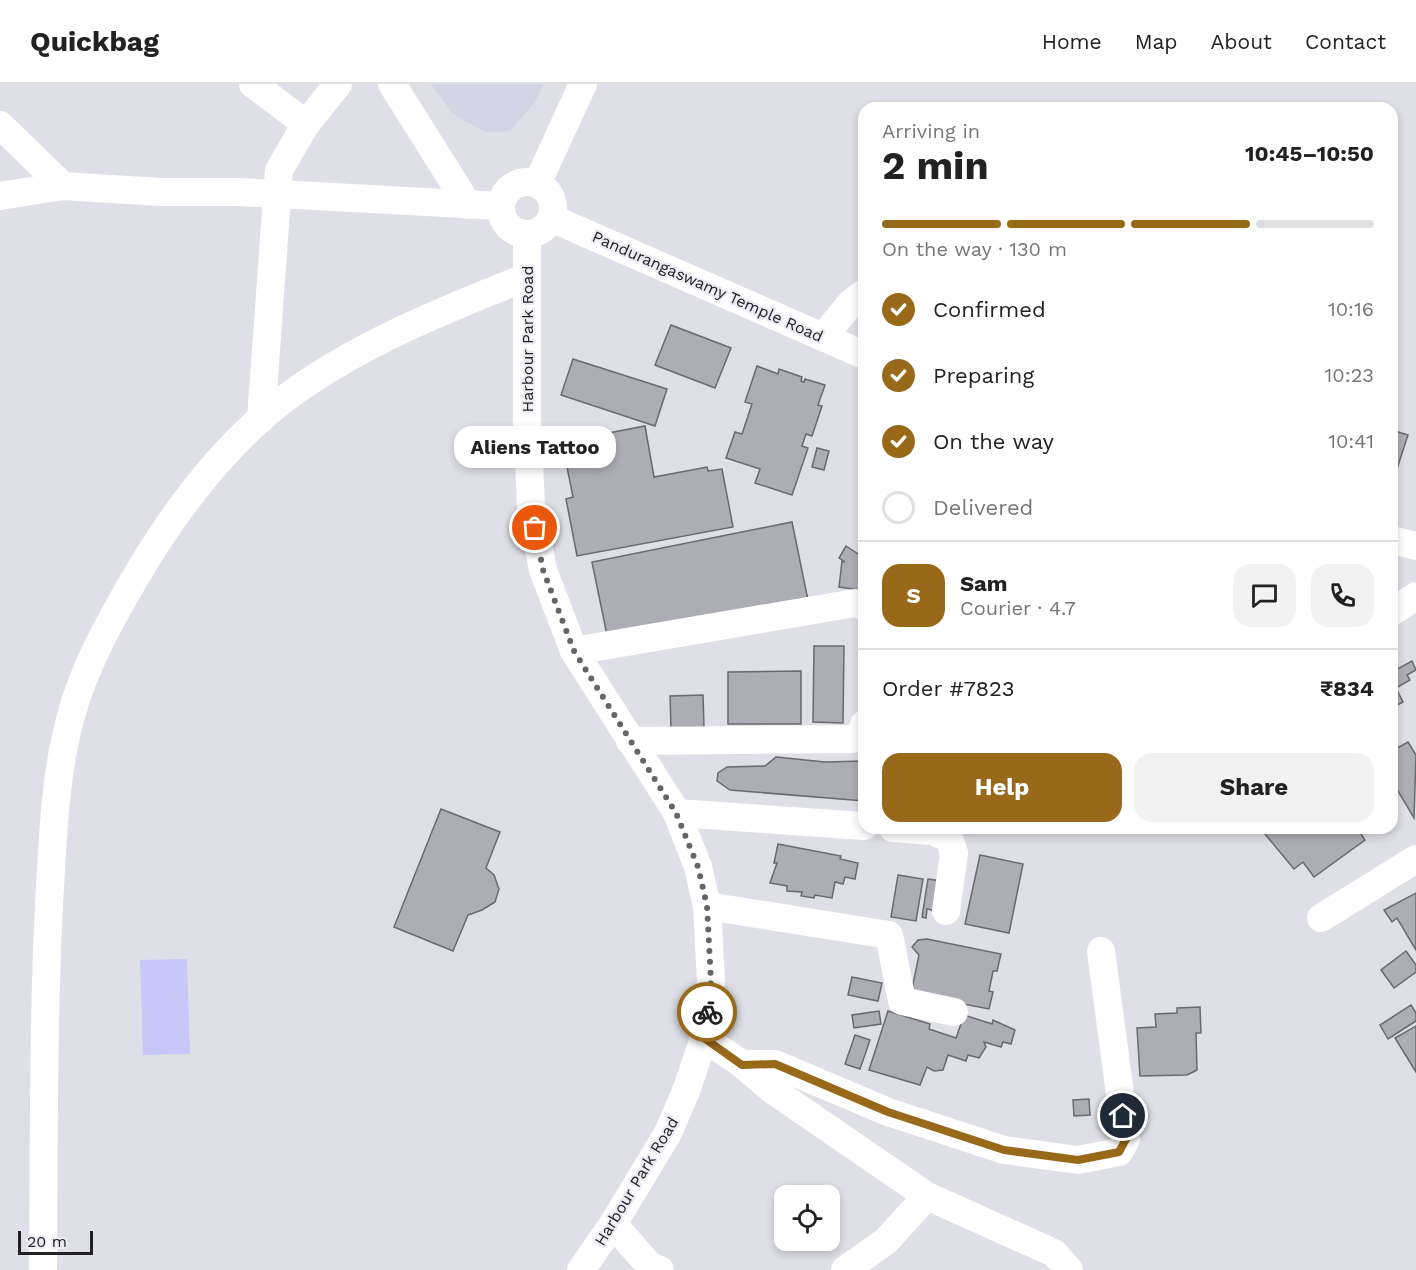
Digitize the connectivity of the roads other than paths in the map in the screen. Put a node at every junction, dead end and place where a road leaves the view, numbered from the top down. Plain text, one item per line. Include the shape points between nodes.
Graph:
1 (253, 84) edge
2 (392, 84) edge
3 (583, 84) edge
4 (323, 89) edge
5 (306, 124) junction
6 (0, 125) edge
7 (537, 184) junction
8 (63, 186) junction
9 (278, 195) junction
10 (0, 196) edge
11 (468, 204) junction
12 (501, 206) junction
13 (551, 218) junction
14 (527, 235) junction
15 (527, 276) junction
16 (858, 297) edge
17 (823, 337) junction
18 (858, 352) edge
19 (261, 418) junction
20 (1398, 542) edge
21 (1416, 546) edge
22 (1416, 596) edge
23 (858, 604) edge
24 (1398, 608) edge
25 (574, 651) junction
26 (858, 735) edge
27 (630, 741) junction
28 (676, 813) junction
29 (858, 826) edge
30 (939, 834) edge
31 (1416, 859) edge
32 (707, 906) junction
33 (946, 911) dead end
34 (1321, 918) dead end
35 (1101, 951) dead end
36 (954, 1012) dead end
37 (704, 1038) junction
38 (742, 1065) junction
39 (927, 1196) junction
40 (614, 1224) junction
41 (43, 1270) edge
42 (581, 1270) edge
43 (660, 1270) edge
44 (845, 1270) edge
45 (1069, 1270) edge

1 - 5 street
2 - 11 street
3 - 7 street
4 - 5 street
5 - 9 street via 279,170
6 - 8 street
7 - 12 street via 518,184 503,197
7 - 13 street via 551,198
8 - 9 street
8 - 10 street
9 - 11 street
9 - 19 street
11 - 12 street
12 - 14 street via 505,223
13 - 14 street via 542,230
13 - 17 street, Pandurangaswamy Temple Road
14 - 15 street, Harbour Park Road
15 - 19 street via 358,353
15 - 25 street, Harbour Park Road via 531,507 543,570
16 - 17 street
17 - 18 street, Pandurangaswamy Temple Road
19 - 41 street via 215,464 160,536 92,660 71,714 53,825 46,975
20 - 21 street
22 - 24 street
23 - 25 street
25 - 27 street, Harbour Park Road
26 - 27 street via 853,739
27 - 28 street, Harbour Park Road
28 - 29 street
28 - 32 street, Harbour Park Road via 698,867
30 - 33 street via 949,838 954,853
31 - 34 street
32 - 36 street via 889,935 903,1000
32 - 37 street, Harbour Park Road via 711,981
35 - 38 street via 1126,1139 1119,1152 1078,1160 1004,1150 888,1112 775,1064
37 - 38 street
37 - 40 street, Harbour Park Road via 668,1133
38 - 39 street
39 - 44 street via 886,1240
39 - 45 street via 1054,1253
40 - 42 street, Harbour Park Road
40 - 43 street via 649,1265

